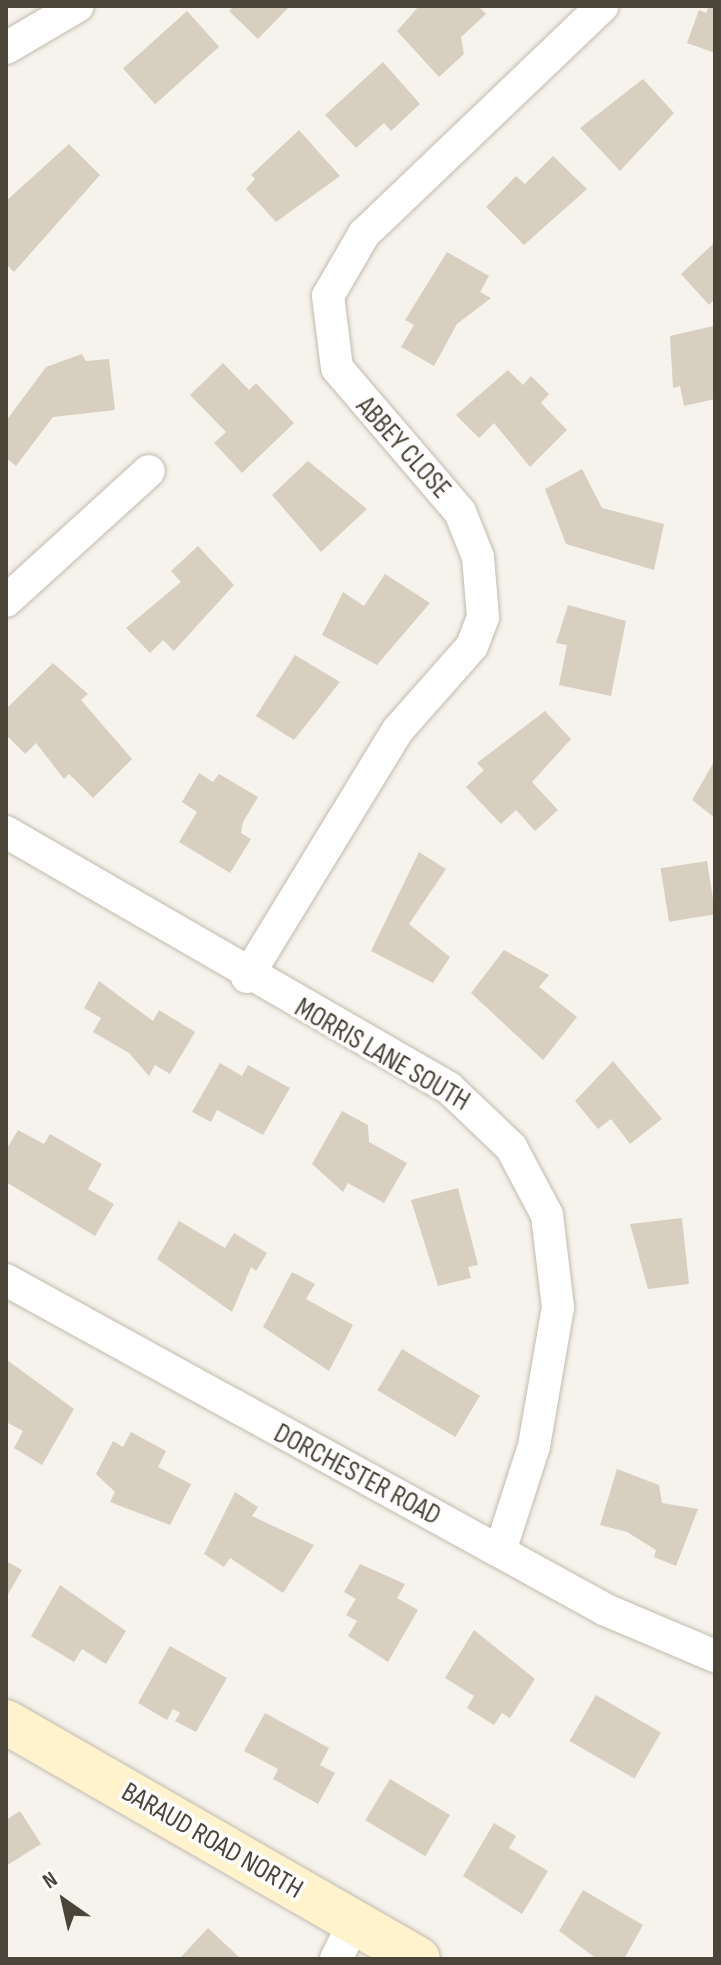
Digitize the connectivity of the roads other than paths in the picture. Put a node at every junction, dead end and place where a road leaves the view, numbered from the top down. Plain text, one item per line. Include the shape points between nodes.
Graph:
1 (78, 6) edge
2 (603, 6) edge
3 (37, 31) junction
4 (6, 48) edge
5 (6, 68) edge
6 (149, 471) dead end
7 (6, 601) edge
8 (6, 832) edge
9 (247, 977) junction
10 (6, 1280) edge
11 (500, 1551) junction
12 (715, 1656) edge
13 (6, 1722) edge
14 (345, 1941) edge
15 (418, 1959) edge

1 - 3 street
2 - 9 street, ABBEY CLOSE via 364,234 328,296 337,368 433,475 467,525 485,591 483,617 472,646 398,730
3 - 4 street
3 - 5 street
6 - 7 street
8 - 9 street, MORRIS LANE SOUTH
9 - 11 street, MORRIS LANE SOUTH via 449,1088 511,1147 547,1215 555,1251 554,1351 534,1446
10 - 11 street, DORCHESTER ROAD
11 - 12 street, DORCHESTER ROAD via 642,1628
13 - 14 street, BARAUD ROAD NORTH
14 - 15 street, BARAUD ROAD NORTH

